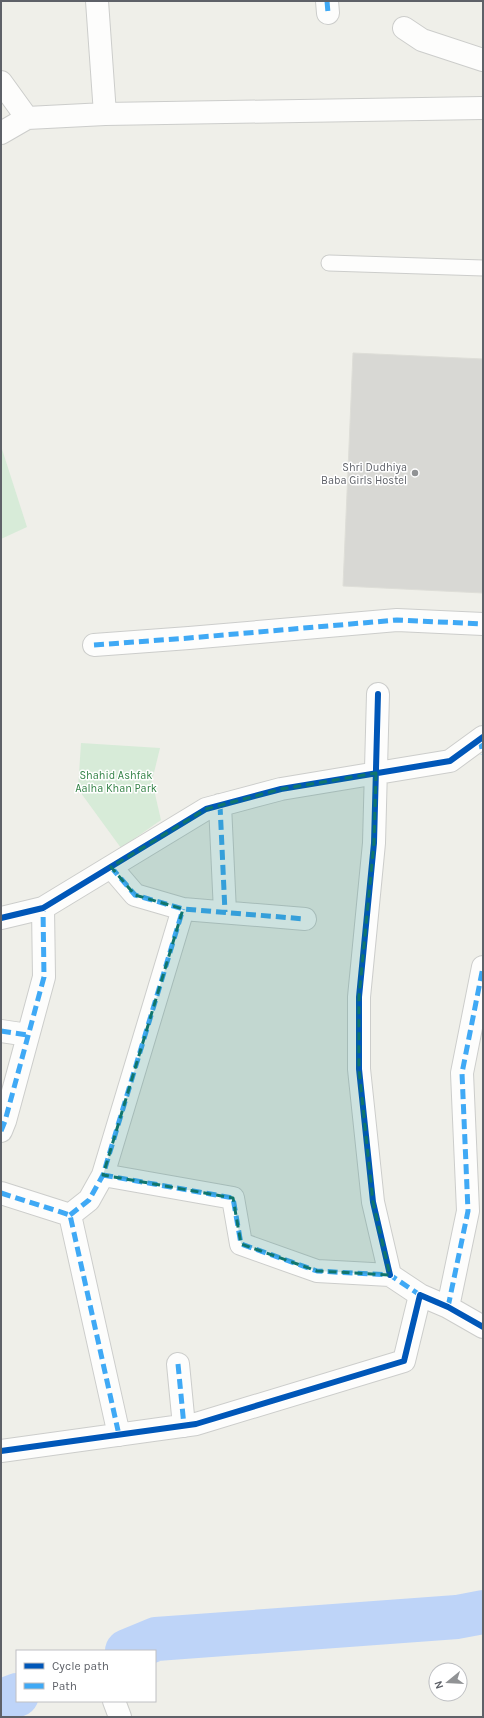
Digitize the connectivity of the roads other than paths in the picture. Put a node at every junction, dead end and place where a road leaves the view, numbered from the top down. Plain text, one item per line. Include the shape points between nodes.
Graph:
1 (97, 1) edge
2 (404, 28) dead end
3 (483, 60) edge
4 (1, 82) edge
5 (483, 108) edge
6 (105, 114) junction
7 (27, 118) junction
8 (1, 133) edge
9 (329, 263) dead end
10 (483, 268) edge
11 (483, 624) edge
12 (94, 645) dead end
13 (378, 694) dead end
14 (482, 744) edge
15 (376, 773) junction
16 (220, 806) junction
17 (110, 867) junction
18 (43, 908) junction
19 (183, 909) junction
20 (225, 912) junction
21 (1, 918) edge
22 (305, 919) dead end
23 (483, 967) edge
24 (1, 1031) edge
25 (28, 1035) junction
26 (1, 1131) edge
27 (103, 1175) junction
28 (1, 1193) edge
29 (70, 1215) junction
30 (390, 1275) junction
31 (420, 1295) junction
32 (448, 1307) junction
33 (483, 1327) edge
34 (178, 1364) dead end
35 (184, 1426) junction
36 (119, 1435) junction
37 (1, 1451) edge
38 (114, 1702) edge
39 (120, 1717) edge

1 - 6 street
2 - 3 street via 422,40
4 - 7 street
5 - 6 street
6 - 7 street
7 - 8 street
9 - 10 lane
11 - 12 street via 397,620
13 - 15 street
14 - 15 street via 450,761
15 - 16 street via 281,789
15 - 30 street via 374,843 359,997 358,1069 373,1202
16 - 17 street via 206,809
16 - 20 street
17 - 18 street
17 - 19 street via 135,895
18 - 21 street
18 - 25 street via 44,977
19 - 20 street
19 - 27 street
20 - 22 street
23 - 32 street via 462,1073 468,1211
24 - 25 street
25 - 26 street
27 - 29 street via 88,1200
27 - 30 street via 233,1198 241,1244 316,1271
28 - 29 street
29 - 36 street
30 - 31 street
31 - 32 street
31 - 35 street via 404,1361
32 - 33 street
34 - 35 street
35 - 36 street
36 - 37 street
38 - 39 street

